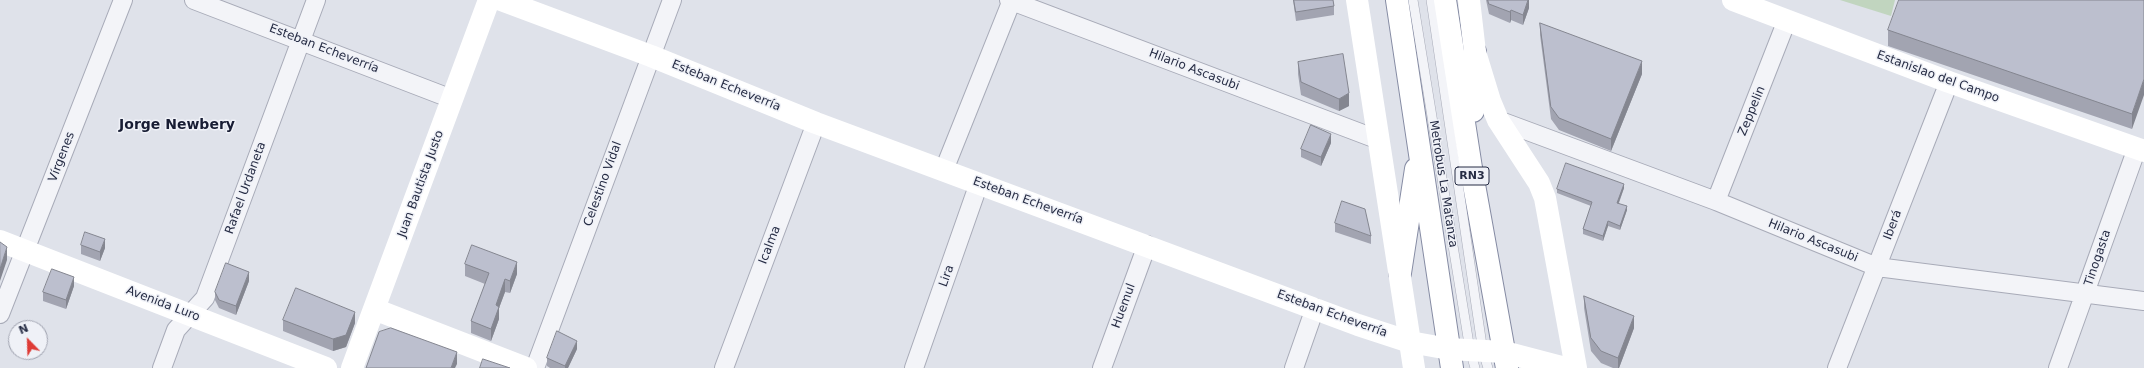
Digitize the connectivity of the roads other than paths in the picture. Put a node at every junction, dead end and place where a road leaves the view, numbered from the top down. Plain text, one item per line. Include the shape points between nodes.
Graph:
1 (123, 0) edge
2 (194, 0) edge
3 (316, 0) edge
4 (489, 0) edge
5 (501, 0) edge
6 (672, 0) edge
7 (1011, 0) edge
8 (1357, 0) edge
9 (1397, 0) edge
10 (1412, 0) edge
11 (1431, 0) edge
12 (1446, 0) edge
13 (1468, 0) edge
14 (1733, 0) edge
15 (1787, 20) junction
16 (301, 40) junction
17 (1475, 52) junction
18 (650, 56) junction
19 (1949, 82) junction
20 (452, 99) junction
21 (1498, 120) junction
22 (816, 123) junction
23 (1379, 140) junction
24 (1419, 148) junction
25 (2140, 150) edge
26 (1471, 168) junction
27 (944, 170) junction
28 (979, 183) junction
29 (1716, 200) junction
30 (0, 241) edge
31 (1147, 245) junction
32 (25, 251) junction
33 (1877, 267) junction
34 (1400, 273) junction
35 (2086, 294) junction
36 (2144, 301) edge
37 (1315, 308) junction
38 (374, 309) junction
39 (0, 314) edge
40 (191, 314) junction
41 (1410, 342) junction
42 (1479, 359) edge
43 (162, 368) edge
44 (326, 368) edge
45 (352, 368) edge
46 (526, 368) edge
47 (535, 368) edge
48 (724, 368) edge
49 (914, 368) edge
50 (1102, 368) edge
51 (1294, 368) edge
52 (1414, 368) edge
53 (1565, 368) edge
54 (1576, 368) edge
55 (1837, 368) edge
56 (2058, 368) edge

1 - 32 street, Vírgenes
2 - 16 street, Esteban Echeverría
3 - 16 street, Rafael Urdaneta
4 - 20 main road, Juan Bautista Justo
5 - 18 main road, Esteban Echeverría
6 - 18 street, Celestino Vidal
7 - 23 street, Hilario Ascasubi
7 - 27 street
8 - 23 main road
9 - 24 main road
10 - 42 lane, Metrobus La Matanza
11 - 42 lane, Metrobus La Matanza
12 - 26 main road, RN3
13 - 17 main road
14 - 15 main road, Estanislao del Campo
15 - 19 main road, Estanislao del Campo
15 - 29 street, Zeppelin
16 - 20 street, Esteban Echeverría
16 - 40 street, Rafael Urdaneta via 205,298
17 - 21 main road
17 - 26 main road
18 - 22 main road, Esteban Echeverría
18 - 47 street, Celestino Vidal
19 - 25 main road, Estanislao del Campo
19 - 33 street, Iberá
20 - 38 main road, Juan Bautista Justo
21 - 29 street, Hilario Ascasubi
21 - 54 main road via 1539,183 1545,198
22 - 27 main road, Esteban Echeverría
22 - 48 street, Icalma
23 - 34 main road
24 - 34 main road
24 - 42 main road
25 - 35 street, Tinogasta
26 - 42 main road, RN3
27 - 28 main road, Esteban Echeverría
28 - 31 main road, Esteban Echeverría
28 - 49 street, Lira
29 - 33 street, Hilario Ascasubi
30 - 32 main road, Avenida Luro
31 - 37 main road, Esteban Echeverría
31 - 50 street, Huemul
32 - 39 street, Vírgenes
32 - 40 main road, Avenida Luro
33 - 35 street, Hilario Ascasubi
33 - 55 street, Iberá
34 - 41 main road
35 - 36 street, Hilario Ascasubi
35 - 56 street, Tinogasta
37 - 41 main road, Esteban Echeverría
37 - 51 street
38 - 45 main road, Juan Bautista Justo
38 - 46 main road
40 - 43 street, Rafael Urdaneta via 176,330
40 - 44 main road, Avenida Luro
41 - 42 main road, Esteban Echeverría
41 - 52 main road
42 - 53 main road, Esteban Echeverría

